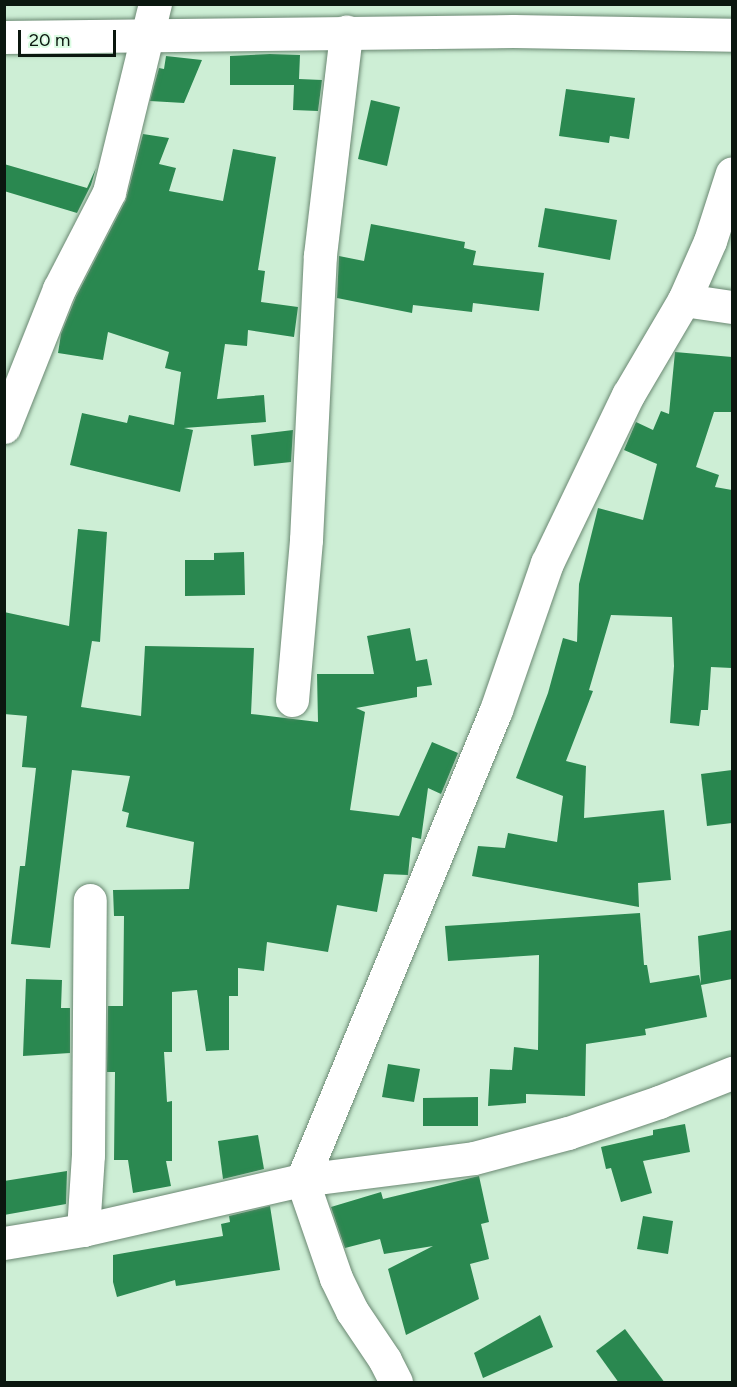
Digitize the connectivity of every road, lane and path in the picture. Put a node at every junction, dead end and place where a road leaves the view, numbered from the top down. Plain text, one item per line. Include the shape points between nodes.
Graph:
1 (155, 4) edge
2 (516, 18) edge
3 (346, 32) junction
4 (732, 35) edge
5 (149, 36) junction
6 (4, 37) edge
7 (732, 173) edge
8 (684, 300) junction
9 (732, 307) edge
10 (4, 427) edge
11 (292, 700) dead end
12 (90, 900) dead end
13 (732, 1073) edge
14 (302, 1180) junction
15 (83, 1230) junction
16 (4, 1243) edge
17 (396, 1383) edge

1 - 5 street
2 - 3 street
2 - 4 street
3 - 5 street
3 - 11 street via 318,277 306,540
5 - 6 street
5 - 10 street via 109,192 59,289
7 - 8 street via 710,241
8 - 9 street
8 - 14 street via 628,395 547,563 496,710
12 - 15 street via 88,1155
13 - 14 street via 568,1133 474,1158
14 - 15 street
14 - 17 street via 336,1278
15 - 16 street

